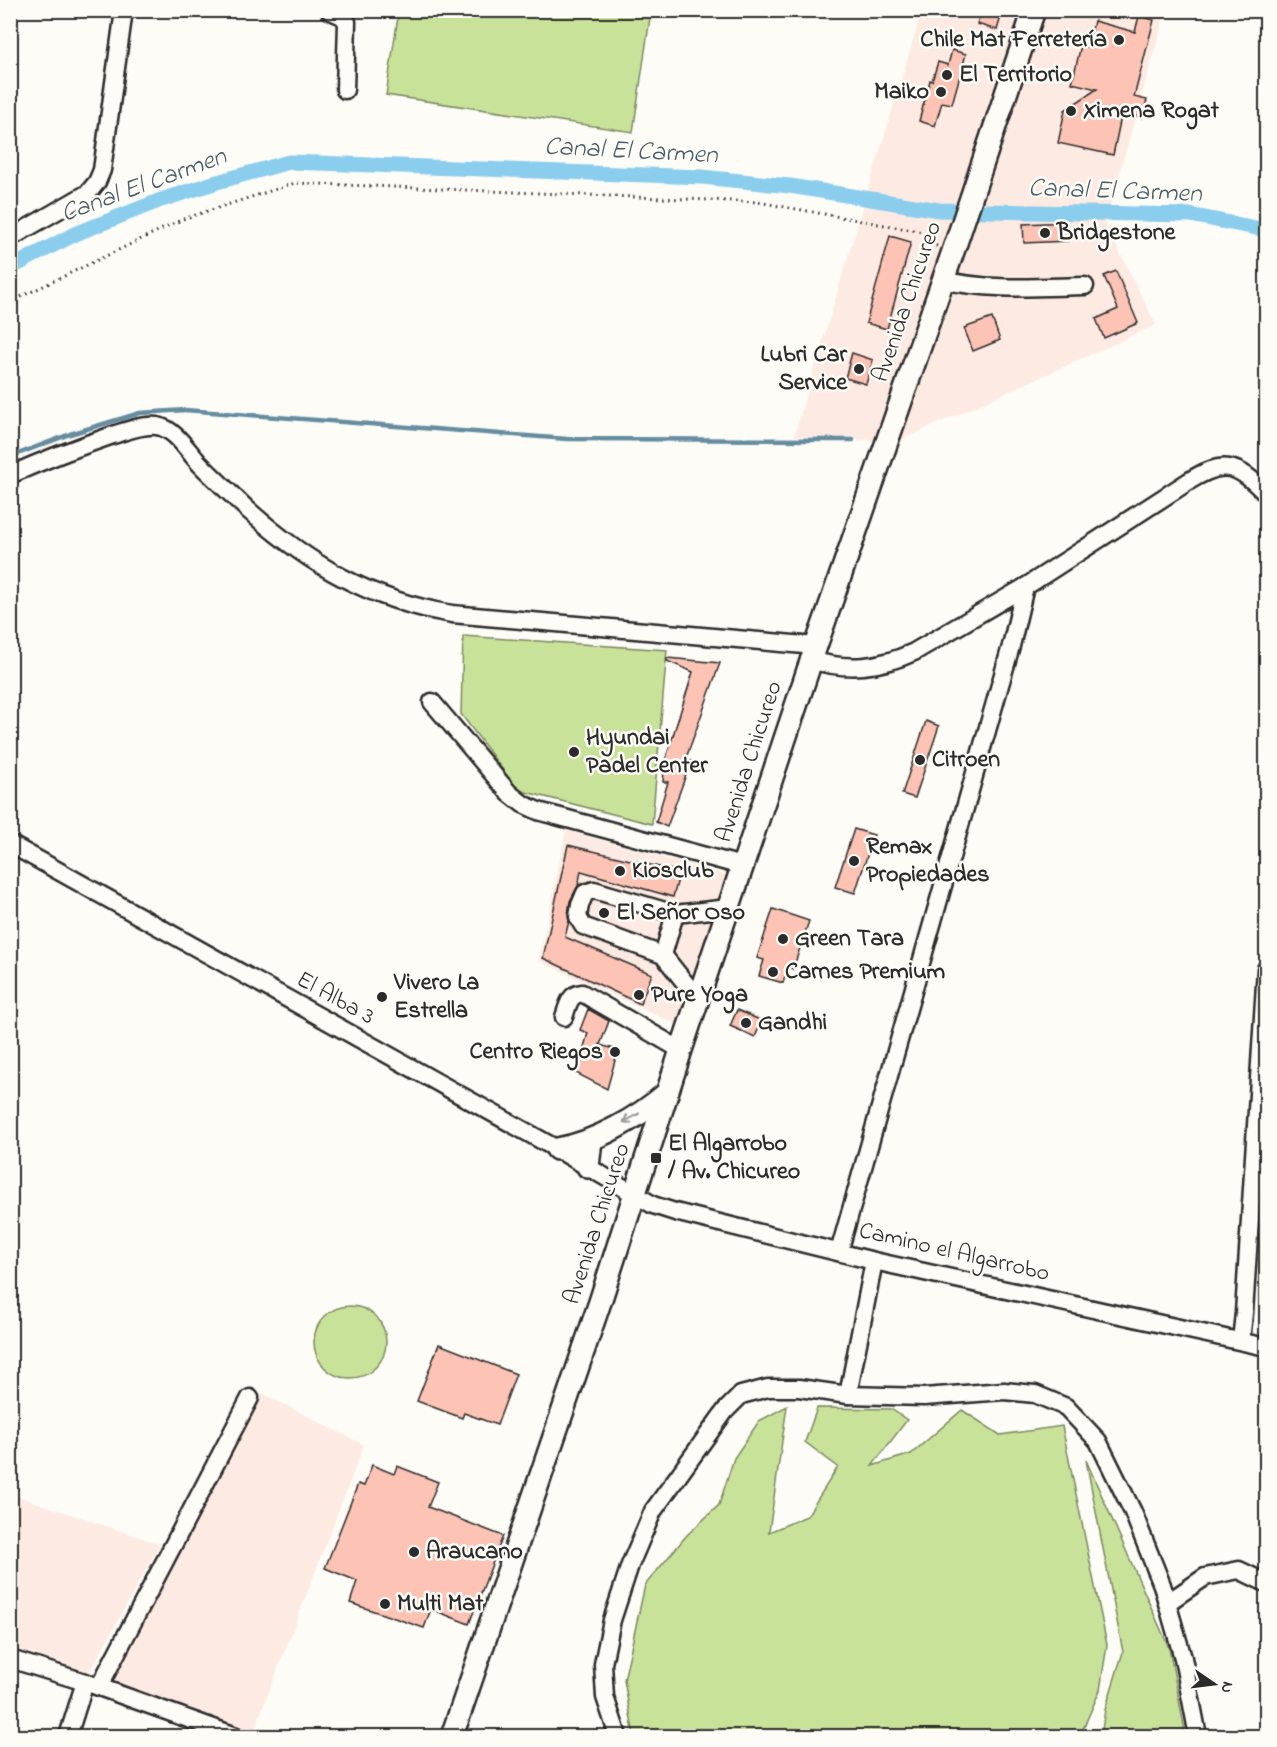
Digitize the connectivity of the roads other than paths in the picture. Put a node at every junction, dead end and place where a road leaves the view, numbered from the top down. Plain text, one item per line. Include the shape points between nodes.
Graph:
1 (124, 10) edge
2 (329, 10) edge
3 (1034, 10) edge
4 (345, 90) dead end
5 (10, 238) edge
6 (942, 280) junction
7 (1085, 286) dead end
8 (10, 476) edge
9 (1266, 494) edge
10 (1025, 587) junction
11 (814, 653) junction
12 (432, 702) dead end
13 (10, 844) edge
14 (742, 866) junction
15 (729, 908) junction
16 (675, 914) junction
17 (663, 955) junction
18 (1266, 969) edge
19 (698, 999) junction
20 (564, 1017) dead end
21 (681, 1050) junction
22 (667, 1093) junction
23 (591, 1140) junction
24 (557, 1149) junction
25 (588, 1167) junction
26 (635, 1195) junction
27 (839, 1252) junction
28 (874, 1261) junction
29 (1240, 1341) junction
30 (1266, 1347) edge
31 (848, 1395) junction
32 (250, 1398) dead end
33 (1266, 1583) edge
34 (1167, 1603) junction
35 (10, 1659) edge
36 (92, 1685) junction
37 (68, 1737) edge
38 (236, 1737) edge
39 (452, 1737) edge
40 (618, 1737) edge
41 (1198, 1737) edge

1 - 5 street via 97,183 88,193
2 - 4 street via 347,22
3 - 6 main road, Avenida Chicureo
6 - 7 street via 1003,288
6 - 11 main road, Avenida Chicureo
8 - 11 street via 135,428 160,427 174,435 248,509 305,555 336,575 387,598 452,614
9 - 10 street via 1232,468 1216,467
10 - 11 street via 898,659 874,666 838,667
10 - 27 street
11 - 14 main road, Avenida Chicureo
12 - 14 street via 509,793 523,804
13 - 24 street, El Alba 3
14 - 15 main road, Avenida Chicureo
15 - 16 street
15 - 19 main road, Avenida Chicureo
16 - 17 street
16 - 17 street via 594,890 585,893 580,905 578,918 583,926
17 - 19 street
18 - 29 street
19 - 21 main road, Avenida Chicureo
20 - 21 street via 575,993 582,993
21 - 22 main road, Avenida Chicureo
22 -> 23 main road via 644,1111
22 - 26 main road, Avenida Chicureo
23 - 24 main road
23 - 25 main road
24 - 25 street, El Alba 3
25 - 26 street, El Alba 3
26 - 27 street, Camino el Algarrobo via 675,1212
26 - 39 main road, Avenida Chicureo
27 - 28 street, Camino el Algarrobo
28 - 29 street, Camino el Algarrobo
28 - 31 street
29 - 30 street, Camino el Algarrobo
31 - 34 street via 924,1397 1004,1391 1035,1394 1066,1407 1098,1441 1133,1512
31 - 40 street via 799,1388 768,1388 741,1395 725,1411 653,1511 612,1620 603,1664 605,1697
32 - 36 street
33 - 34 street via 1239,1570 1205,1577
34 - 41 street
35 - 36 street
36 - 37 street
36 - 38 street

